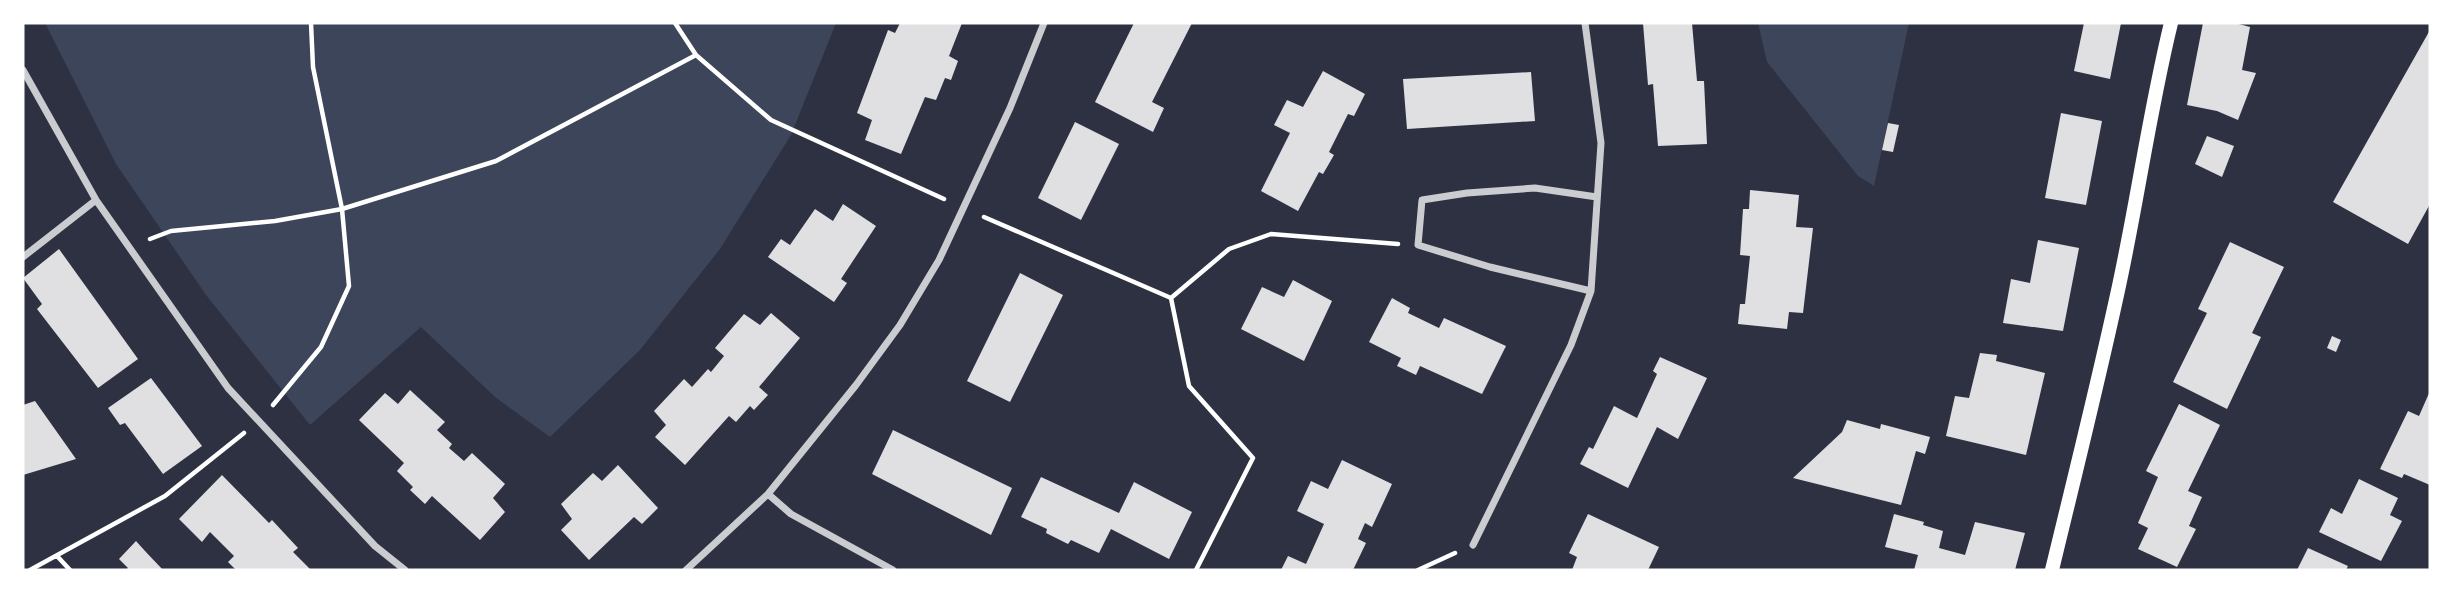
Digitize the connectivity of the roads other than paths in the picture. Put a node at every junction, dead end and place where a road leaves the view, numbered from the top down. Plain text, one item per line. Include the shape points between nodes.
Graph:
1 (1044, 23) edge
2 (1586, 23) edge
3 (2171, 23) edge
4 (23, 70) edge
5 (1598, 197) junction
6 (96, 200) junction
7 (23, 257) edge
8 (1591, 291) junction
9 (768, 494) junction
10 (1473, 545) road end
11 (405, 570) edge
12 (686, 570) edge
13 (893, 570) edge
14 (2052, 570) edge

1 - 9 street via 939,260 856,386
2 - 5 street via 1601,143
3 - 14 main road via 2117,295
4 - 6 street
5 - 8 street
5 - 8 street via 1535,188 1422,200 1418,245
6 - 7 street
6 - 11 street via 228,388 375,546
8 - 10 street via 1571,345
9 - 12 street
9 - 13 street via 791,514

